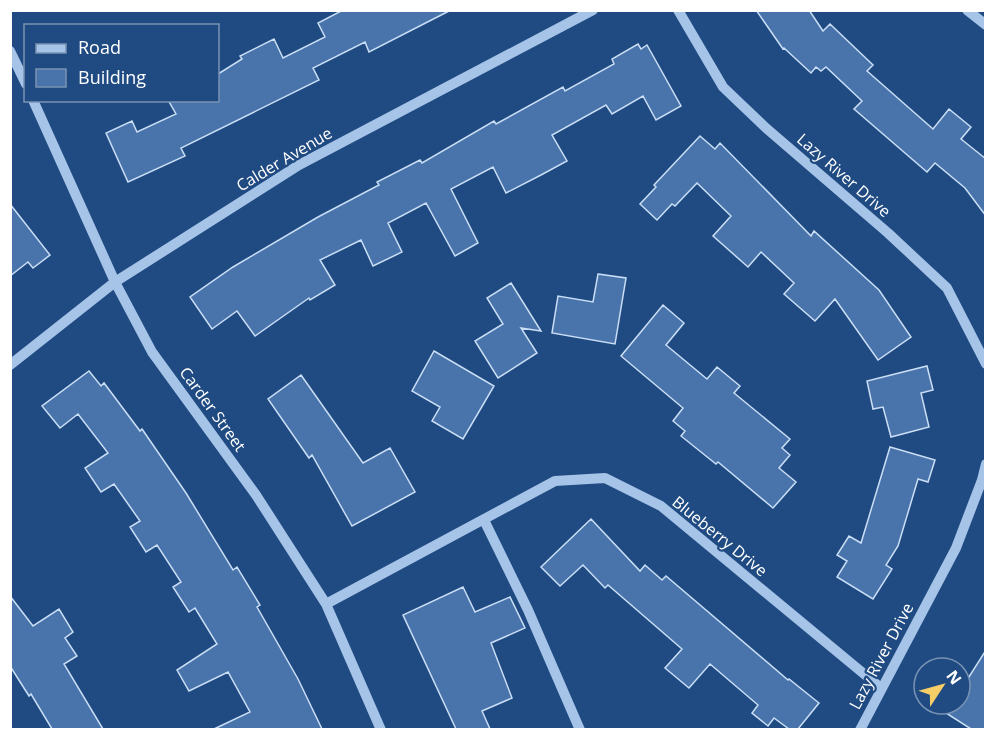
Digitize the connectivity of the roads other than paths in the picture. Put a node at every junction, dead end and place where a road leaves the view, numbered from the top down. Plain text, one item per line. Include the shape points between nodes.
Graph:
1 (593, 10) edge
2 (678, 10) edge
3 (967, 10) edge
4 (986, 25) edge
5 (10, 51) edge
6 (24, 80) edge
7 (34, 102) edge
8 (116, 282) junction
9 (986, 364) edge
10 (10, 365) edge
11 (986, 464) edge
12 (484, 520) junction
13 (326, 604) junction
14 (881, 688) junction
15 (381, 729) edge
16 (579, 729) edge
17 (860, 729) edge

1 - 8 street, Calder Avenue via 299,165
2 - 9 street, Lazy River Drive via 723,87 947,288
3 - 4 street
5 - 6 street
7 - 8 street, Carder Street
8 - 10 street, Calder Avenue
8 - 13 street, Carder Street via 153,352 256,495
11 - 14 street, Lazy River Drive via 956,548
12 - 13 street, Blueberry Drive
12 - 14 street, Blueberry Drive via 555,481 605,478 661,506
12 - 16 street
13 - 15 street, Carder Street
14 - 17 street, Lazy River Drive

